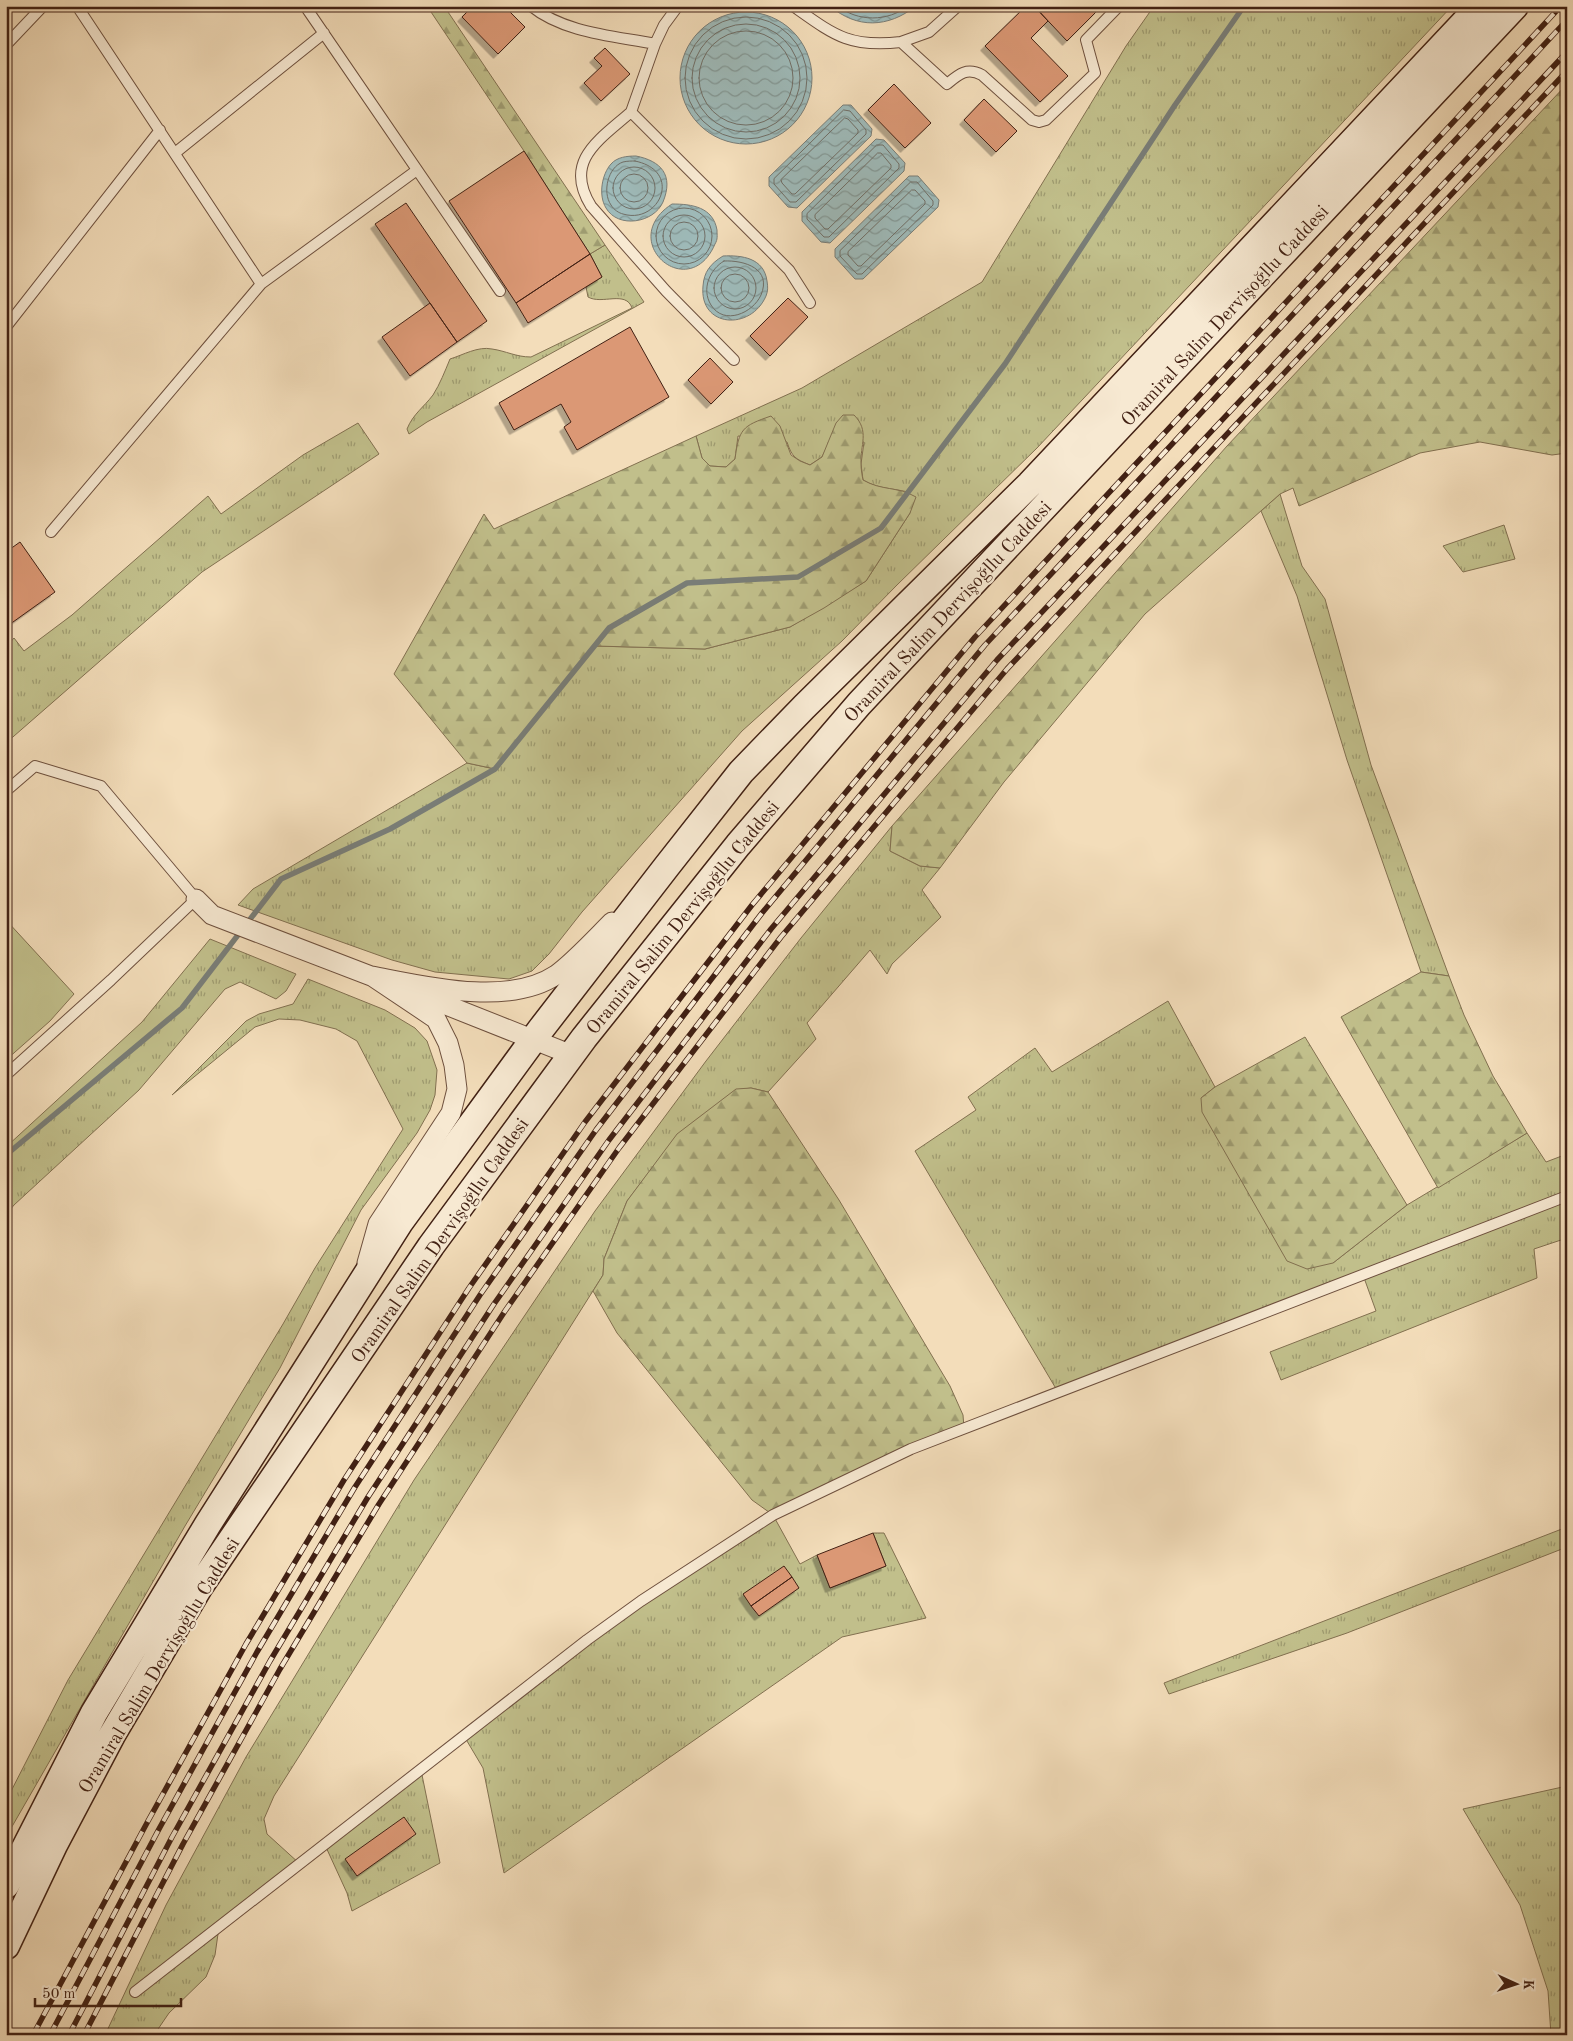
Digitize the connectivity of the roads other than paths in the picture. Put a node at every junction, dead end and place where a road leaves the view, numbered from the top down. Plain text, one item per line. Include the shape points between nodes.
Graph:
1 (43, 6) edge
2 (77, 6) edge
3 (306, 6) edge
4 (531, 6) edge
5 (678, 6) edge
6 (793, 6) edge
7 (958, 6) edge
8 (1119, 6) edge
9 (1480, 6) edge
10 (1515, 6) edge
11 (324, 33) junction
12 (901, 42) junction
13 (655, 44) junction
14 (6, 45) edge
15 (631, 112) junction
16 (160, 130) junction
17 (175, 153) junction
18 (417, 170) junction
19 (261, 284) junction
20 (500, 291) dead end
21 (810, 303) dead end
22 (6, 327) edge
23 (734, 360) dead end
24 (51, 532) dead end
25 (6, 790) edge
26 (653, 884) junction
27 (196, 899) junction
28 (372, 976) junction
29 (534, 1039) junction
30 (572, 1055) junction
31 (6, 1075) edge
32 (1567, 1196) edge
33 (362, 1282) junction
34 (6, 1885) edge
35 (6, 1946) edge
36 (135, 1992) dead end

1 - 14 lane
2 - 16 lane
3 - 11 lane
4 - 13 lane via 578,28
5 - 13 lane via 664,24
6 - 12 lane via 846,39 867,43
7 - 12 lane via 930,32
8 - 12 lane via 1086,40 1095,73 1046,120 1039,122 1032,120 974,71 966,70 947,84
9 - 26 main road, Oramiral Salim Dervişoğllu Caddesi via 1030,484 741,772
10 - 30 main road, Oramiral Salim Dervişoğllu Caddesi via 859,704 738,845
11 - 17 lane
11 - 18 lane
13 - 15 lane
15 - 21 lane via 789,270
15 - 23 lane via 587,153 581,176 582,191 666,291
16 - 17 lane
16 - 22 lane
17 - 19 lane
18 - 19 lane
18 - 20 lane
19 - 24 lane
25 - 27 lane via 35,766 100,786
26 - 28 street via 556,974 537,984 515,989 462,991
26 - 29 main road, Oramiral Salim Dervişoğllu Caddesi
27 - 28 street via 212,915
27 - 31 lane
28 - 29 street
28 - 33 street via 436,1019 448,1043 457,1089 451,1113 378,1224
29 - 30 street
29 - 33 main road, Oramiral Salim Dervişoğllu Caddesi via 400,1222
30 - 35 main road, Oramiral Salim Dervişoğllu Caddesi via 431,1246 200,1586 112,1735
32 - 36 lane via 911,1449 772,1515 587,1640
33 - 34 main road, Oramiral Salim Dervişoğllu Caddesi via 208,1524 94,1713

